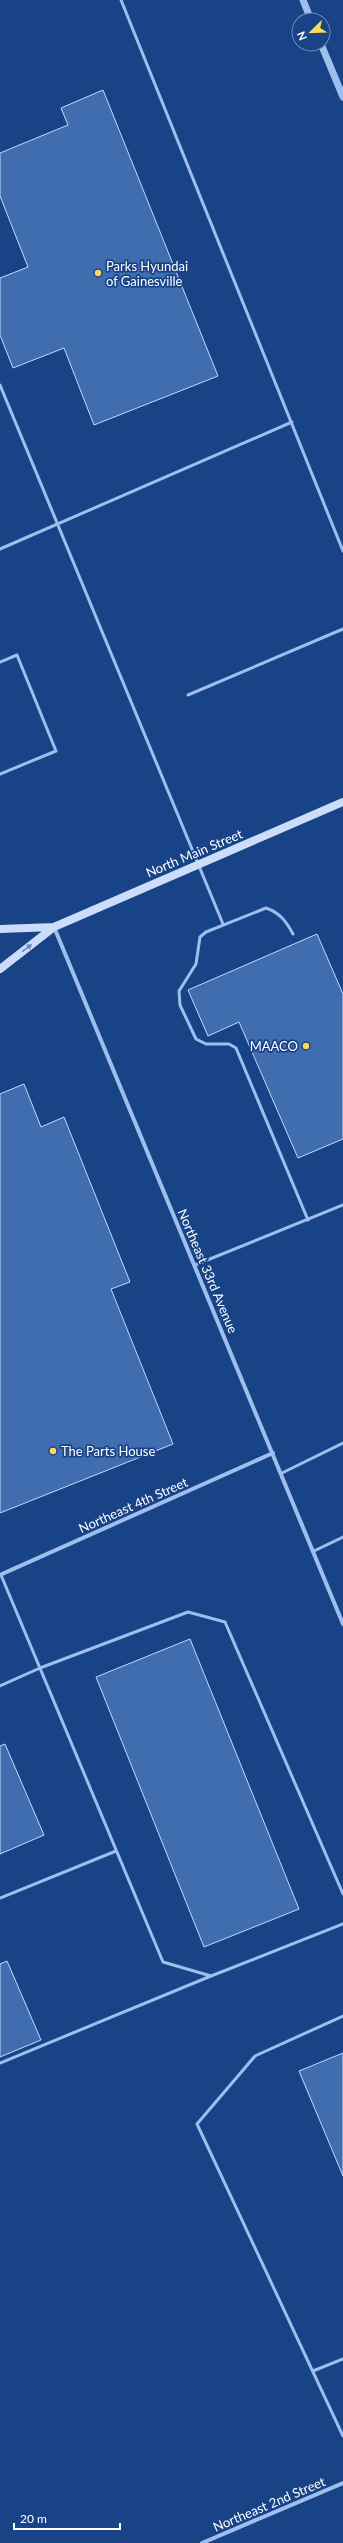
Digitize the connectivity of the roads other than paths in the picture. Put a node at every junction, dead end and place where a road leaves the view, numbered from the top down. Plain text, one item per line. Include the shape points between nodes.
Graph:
1 (121, 0) edge
2 (303, 0) edge
3 (308, 12) edge
4 (324, 52) edge
5 (343, 97) edge
6 (0, 384) edge
7 (292, 422) junction
8 (58, 524) junction
9 (0, 548) edge
10 (343, 551) edge
11 (343, 629) edge
12 (0, 662) edge
13 (188, 695) dead end
14 (0, 774) edge
15 (343, 802) edge
16 (198, 864) junction
17 (223, 924) junction
18 (54, 927) junction
19 (0, 929) edge
20 (293, 934) dead end
21 (0, 969) edge
22 (343, 1205) edge
23 (308, 1220) junction
24 (195, 1265) junction
25 (343, 1443) edge
26 (273, 1453) junction
27 (282, 1473) junction
28 (343, 1538) edge
29 (314, 1551) junction
30 (1, 1575) edge
31 (343, 1624) edge
32 (40, 1668) junction
33 (0, 1686) edge
34 (116, 1851) junction
35 (343, 1894) edge
36 (0, 1898) edge
37 (343, 1924) edge
38 (211, 1976) junction
39 (343, 2016) edge
40 (0, 2063) edge
41 (343, 2359) edge
42 (314, 2371) junction
43 (343, 2436) edge
44 (343, 2483) edge
45 (202, 2543) edge

1 - 7 lane
2 - 3 street
4 - 5 street
6 - 8 lane
7 - 8 lane
7 - 10 lane
8 - 9 lane
8 - 16 lane
11 - 13 lane
12 - 14 lane via 17,655 56,752
15 - 16 main road, North Main Street
16 - 17 lane
16 - 18 main road, North Main Street
17 - 20 lane via 266,908 285,920
17 - 23 lane via 200,936 196,964 179,991 180,1005 196,1039 206,1044 229,1044 236,1048
18 - 19 main road, North Main Street
21 -> 18 main road, North Main Street
18 - 24 street, Northeast 33rd Avenue
22 - 23 lane
23 - 24 lane
24 - 26 street, Northeast 33rd Avenue
25 - 27 lane
26 - 27 street, Northeast 33rd Avenue
26 - 30 street, Northeast 4th Street
27 - 29 street, Northeast 33rd Avenue
28 - 29 lane
29 - 31 street, Northeast 33rd Avenue
30 - 32 lane
32 - 33 lane
32 - 34 lane
32 - 35 lane via 188,1612 225,1622
34 - 36 lane
34 - 38 lane via 163,1962
37 - 38 lane
38 - 40 lane
39 - 42 lane via 255,2056 197,2124
41 - 42 lane
42 - 43 lane
44 - 45 street, Northeast 2nd Street

